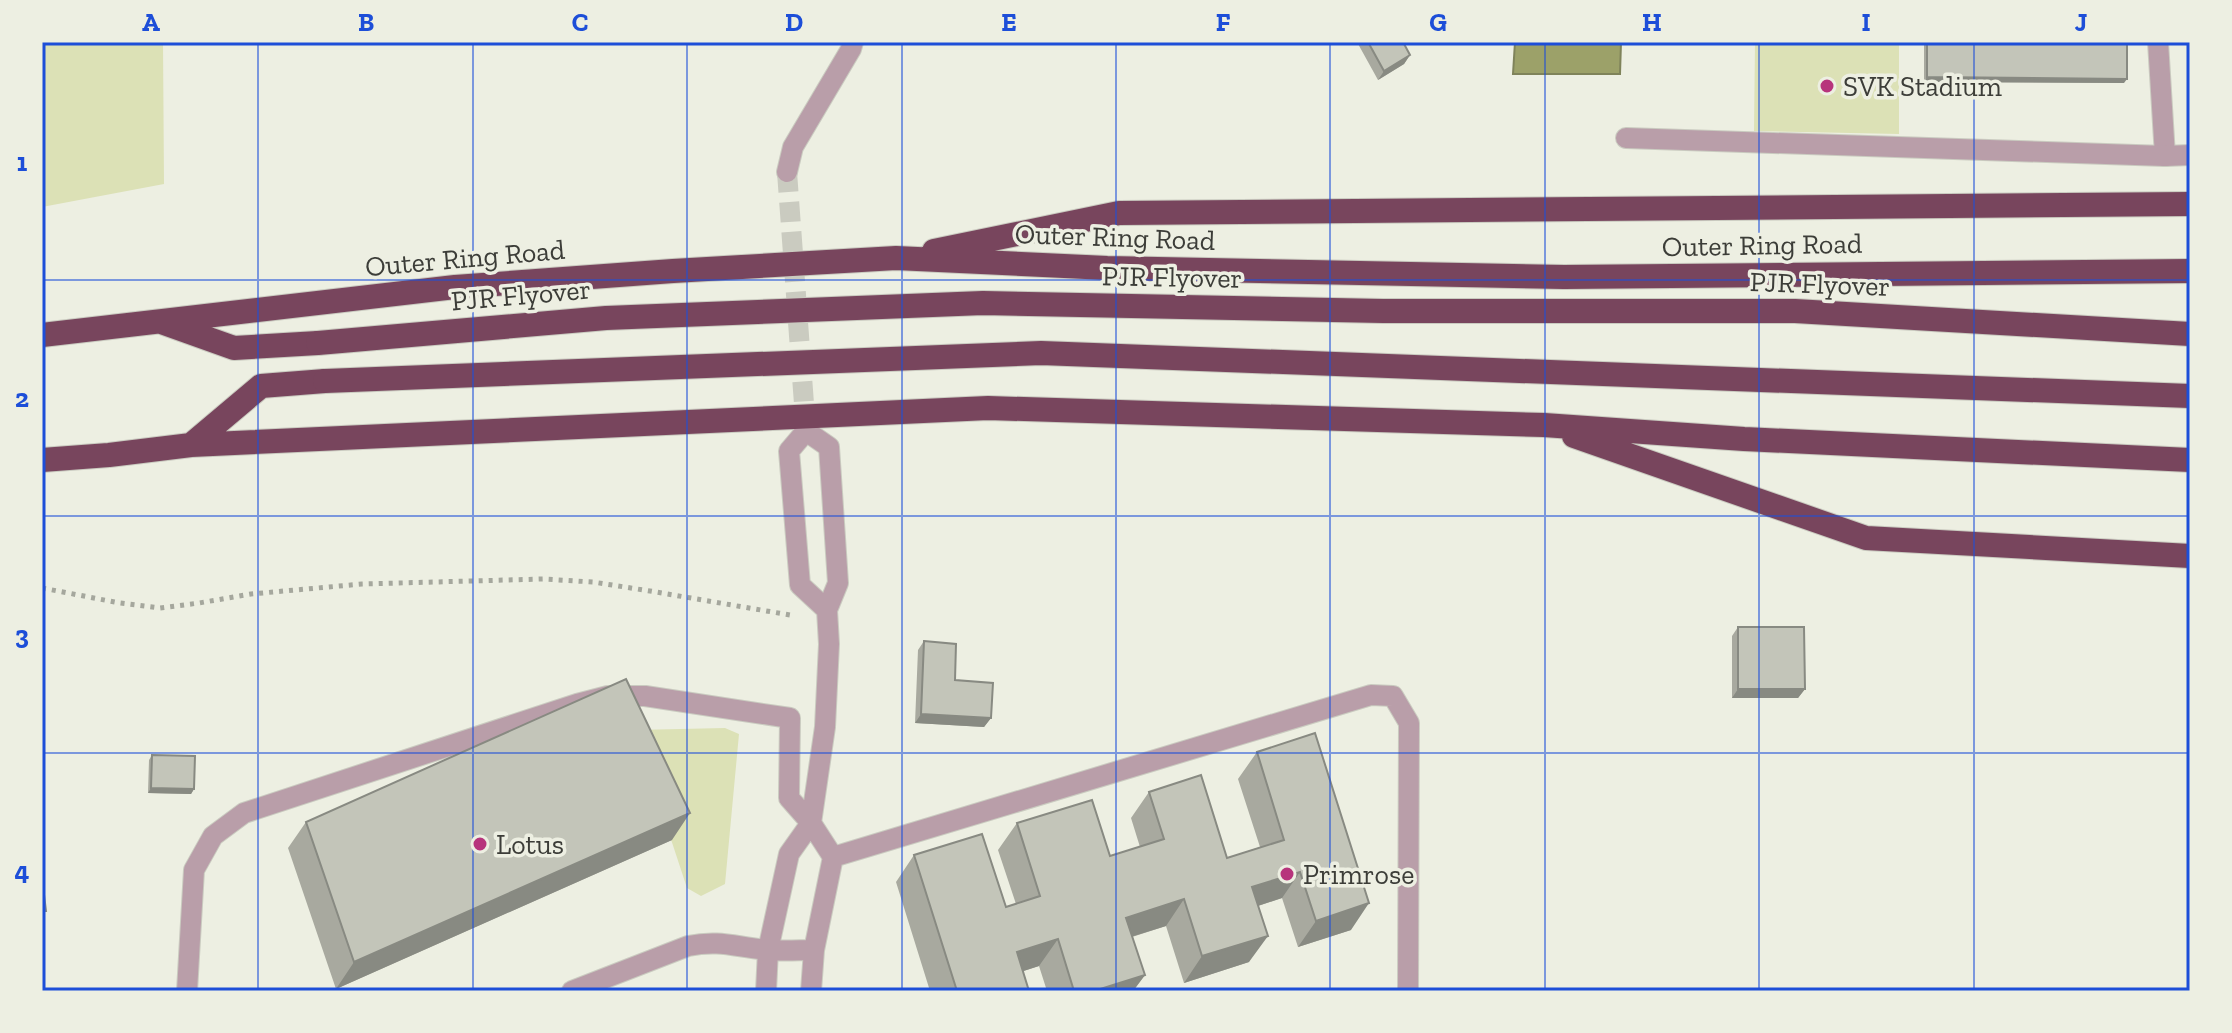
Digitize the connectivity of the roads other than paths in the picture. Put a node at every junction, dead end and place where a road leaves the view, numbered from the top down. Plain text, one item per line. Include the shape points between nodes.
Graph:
1 (853, 42) edge
2 (2158, 42) edge
3 (1626, 138) dead end
4 (2190, 155) edge
5 (2165, 156) junction
6 (787, 172) tunnel mouth
7 (2190, 204) edge
8 (896, 258) junction
9 (2190, 271) edge
10 (158, 321) junction
11 (2190, 334) edge
12 (42, 335) edge
13 (2190, 396) edge
14 (1544, 425) junction
15 (191, 445) junction
16 (42, 460) edge
17 (2190, 460) edge
18 (2190, 556) edge
19 (827, 610) junction
20 (811, 823) junction
21 (833, 857) junction
22 (768, 950) junction
23 (814, 950) junction
24 (1402, 989) edge
25 (187, 991) edge
26 (572, 991) edge
27 (766, 991) edge
28 (811, 991) edge

1 - 6 street via 793,147
2 - 5 street
3 - 5 street
4 - 5 street
7 - 8 highway via 1119,213
8 - 9 highway, Outer Ring Road via 1564,277
8 - 10 highway, Outer Ring Road via 455,287
10 - 11 highway, PJR Flyover, bridge via 234,348 606,318 983,303 1383,311 1795,311
10 - 12 highway, Outer Ring Road
13 - 15 highway, bridge via 1041,353 261,386
14 - 15 highway via 988,408
14 - 17 highway
14 - 18 highway via 1866,538
15 - 16 highway
19 - 19 street via 800,585 789,451 806,431 829,447 838,583
19 - 20 street via 825,727
20 - 21 street
20 - 22 street via 789,854
20 - 25 street via 789,798 790,718 645,696 608,696 577,704 244,813 213,836 194,870
21 - 23 street
21 - 24 street via 1371,695 1393,696 1409,723
22 - 23 street
22 - 26 street via 723,942 688,946
22 - 27 street
23 - 28 street

